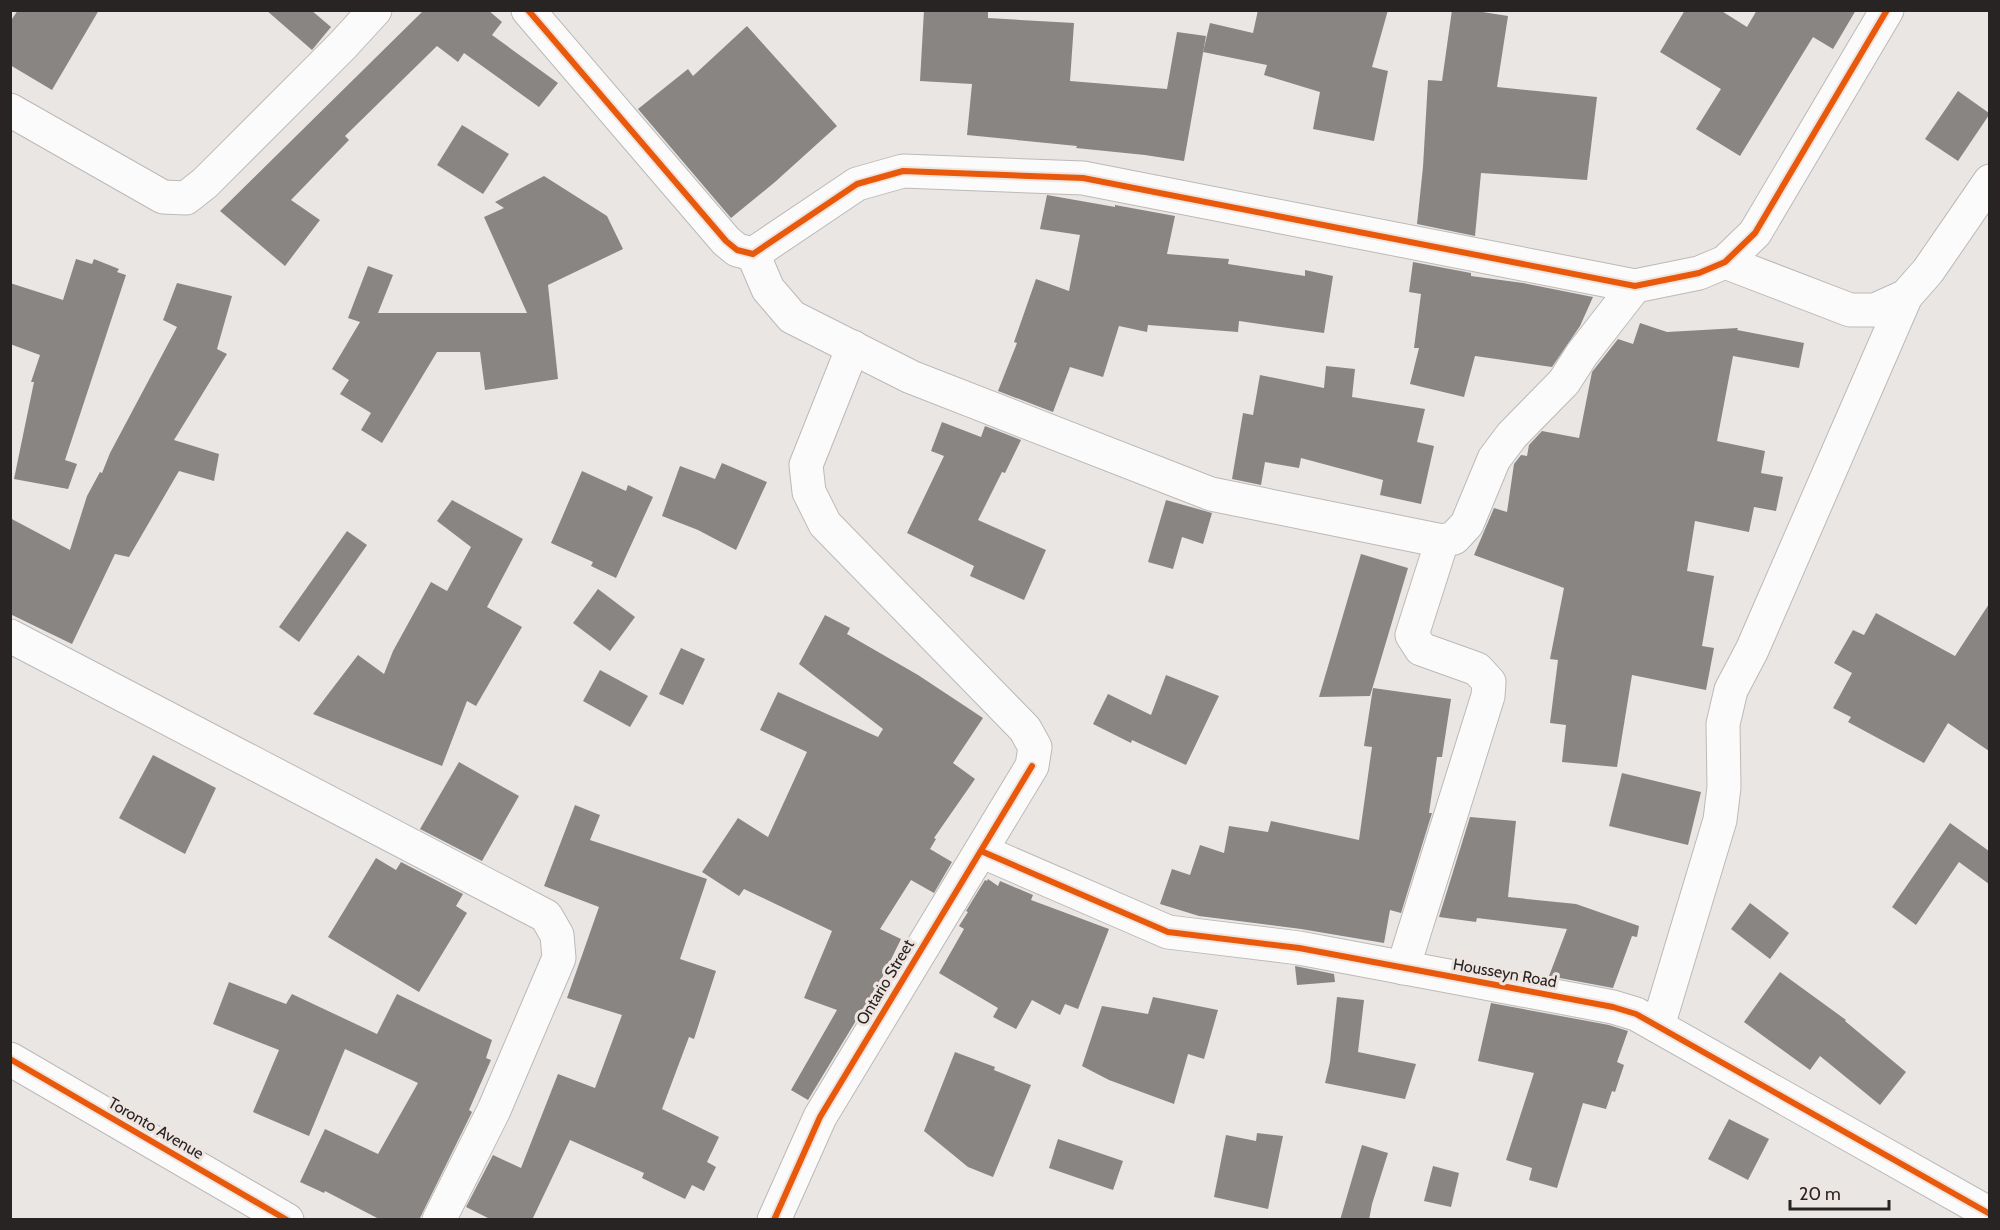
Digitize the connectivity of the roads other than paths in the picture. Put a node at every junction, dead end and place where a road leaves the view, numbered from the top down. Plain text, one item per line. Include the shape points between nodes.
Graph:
1 (375, 10) edge
2 (1887, 10) edge
3 (541, 15) edge
4 (10, 110) edge
5 (1989, 181) edge
6 (753, 254) junction
7 (1725, 262) junction
8 (1635, 286) junction
9 (1906, 296) junction
10 (853, 347) junction
11 (1442, 541) junction
12 (10, 636) edge
13 (981, 850) junction
14 (1403, 968) junction
15 (1658, 1026) junction
16 (10, 1059) edge
17 (1989, 1214) edge
18 (287, 1220) edge
19 (439, 1220) edge
20 (774, 1220) edge

1 - 4 street via 186,198 163,197
2 - 7 street via 1755,233
3 - 6 street via 726,241 737,250
5 - 9 street via 1928,271
6 - 8 street via 857,184 903,171 1083,178
6 - 10 street via 768,289 792,317
7 - 8 street via 1700,273
7 - 9 street via 1850,310 1875,310
8 - 11 street via 1564,382 1494,459 1467,524 1454,538
9 - 15 street via 1731,690 1723,724 1720,820
10 - 11 street via 911,377 1210,494
10 - 13 street, Ontario Street via 806,465 809,492 825,524 1025,729 1035,747 1032,766
11 - 14 street via 1412,635 1422,649 1477,669 1489,682 1488,696
12 - 19 street via 546,915 557,935 559,958 494,1110
13 - 14 street, Housseyn Road via 1168,932 1299,948
13 - 20 street, Ontario Street via 820,1117
14 - 15 street, Housseyn Road via 1613,1007
15 - 17 street, Housseyn Road
16 - 18 street, Toronto Avenue

